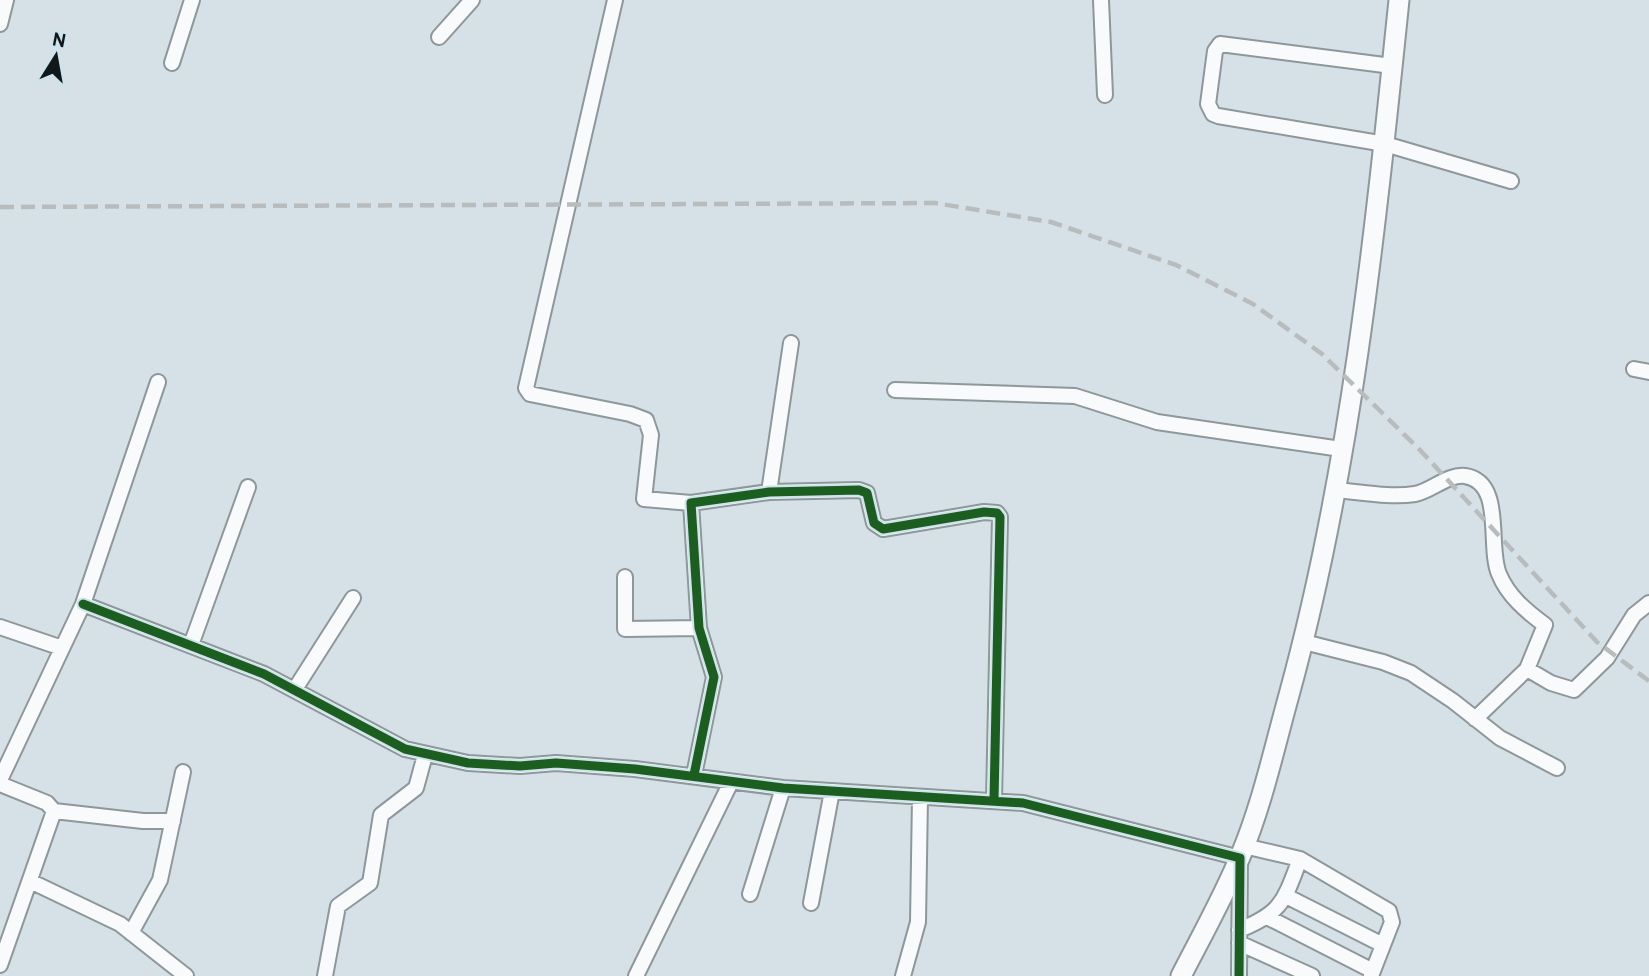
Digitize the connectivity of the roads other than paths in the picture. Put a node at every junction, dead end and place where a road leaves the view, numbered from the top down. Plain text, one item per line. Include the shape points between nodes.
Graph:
1 (6, 0) edge
2 (192, 0) edge
3 (472, 0) edge
4 (615, 0) edge
5 (1101, 0) edge
6 (1399, 0) edge
7 (0, 24) edge
8 (439, 37) dead end
9 (172, 63) dead end
10 (1392, 65) junction
11 (1105, 95) dead end
12 (1385, 144) junction
13 (1511, 181) dead end
14 (791, 343) dead end
15 (1634, 369) dead end
16 (1649, 372) edge
17 (158, 382) dead end
18 (895, 390) dead end
19 (1341, 449) junction
20 (248, 487) dead end
21 (1335, 491) junction
22 (769, 492) junction
23 (691, 503) junction
24 (625, 577) dead end
25 (353, 598) dead end
26 (1649, 603) edge
27 (83, 604) junction
28 (0, 627) edge
29 (699, 628) junction
30 (1304, 642) junction
31 (191, 645) junction
32 (62, 648) junction
33 (1527, 669) junction
34 (295, 689) junction
35 (1475, 719) junction
36 (425, 755) junction
37 (1557, 768) dead end
38 (183, 772) dead end
39 (694, 775) junction
40 (0, 782) edge
41 (731, 782) junction
42 (783, 788) junction
43 (832, 791) junction
44 (920, 797) junction
45 (994, 800) junction
46 (54, 811) junction
47 (173, 821) junction
48 (1242, 851) junction
49 (1300, 859) junction
50 (30, 881) junction
51 (750, 894) dead end
52 (1286, 896) junction
53 (811, 903) dead end
54 (1269, 918) junction
55 (131, 933) junction
56 (1239, 937) junction
57 (1383, 945) junction
58 (0, 965) edge
59 (1372, 973) edge
60 (1240, 975) edge
61 (186, 976) edge
62 (325, 976) edge
63 (636, 976) edge
64 (903, 976) edge
65 (1181, 976) edge
66 (1312, 976) edge

1 - 7 street
2 - 9 street
3 - 8 street
4 - 23 street via 526,388 530,394 646,420 651,435 643,499
5 - 11 street
6 - 10 main road
10 - 12 main road
10 - 12 street via 1220,44 1215,51 1208,104 1218,116
12 - 13 street
12 - 19 main road
14 - 22 street
15 - 16 street
17 - 27 street
18 - 19 street via 1076,396 1157,422
19 - 21 main road
20 - 31 street
21 - 30 main road
21 - 33 street via 1418,493 1455,476 1481,483 1489,497 1492,552 1499,574 1511,595 1545,625
22 - 23 street
22 - 45 street via 864,491 874,523 888,530 984,512 998,514
23 - 29 street
24 - 29 street via 623,626 628,631
25 - 34 street
26 - 33 street via 1634,615 1607,658 1574,690
27 - 31 street
27 - 32 street
28 - 32 street
29 - 39 street via 713,677
30 - 35 street via 1405,670
30 - 48 main road
31 - 34 street
32 - 40 street
33 - 35 street
34 - 36 street via 405,749
35 - 37 street via 1508,743
36 - 39 street via 468,763 556,763
36 - 62 street via 416,788 381,815 370,883 338,906
38 - 47 street
39 - 41 street
40 - 46 street via 47,803
41 - 42 street
41 - 63 street
42 - 43 street
42 - 51 street
43 - 44 street
43 - 53 street
44 - 45 street
44 - 64 street via 918,922
45 - 48 street
46 - 47 street
46 - 50 street
47 - 55 street via 160,880
48 - 49 street
48 - 56 street
48 - 65 main road
49 - 52 street
49 - 57 street via 1389,911 1392,922
50 - 55 street
50 - 58 street
52 - 54 street
52 - 57 street
54 - 56 street
54 - 59 street
55 - 61 street
56 - 60 street
56 - 66 street
57 - 59 street

